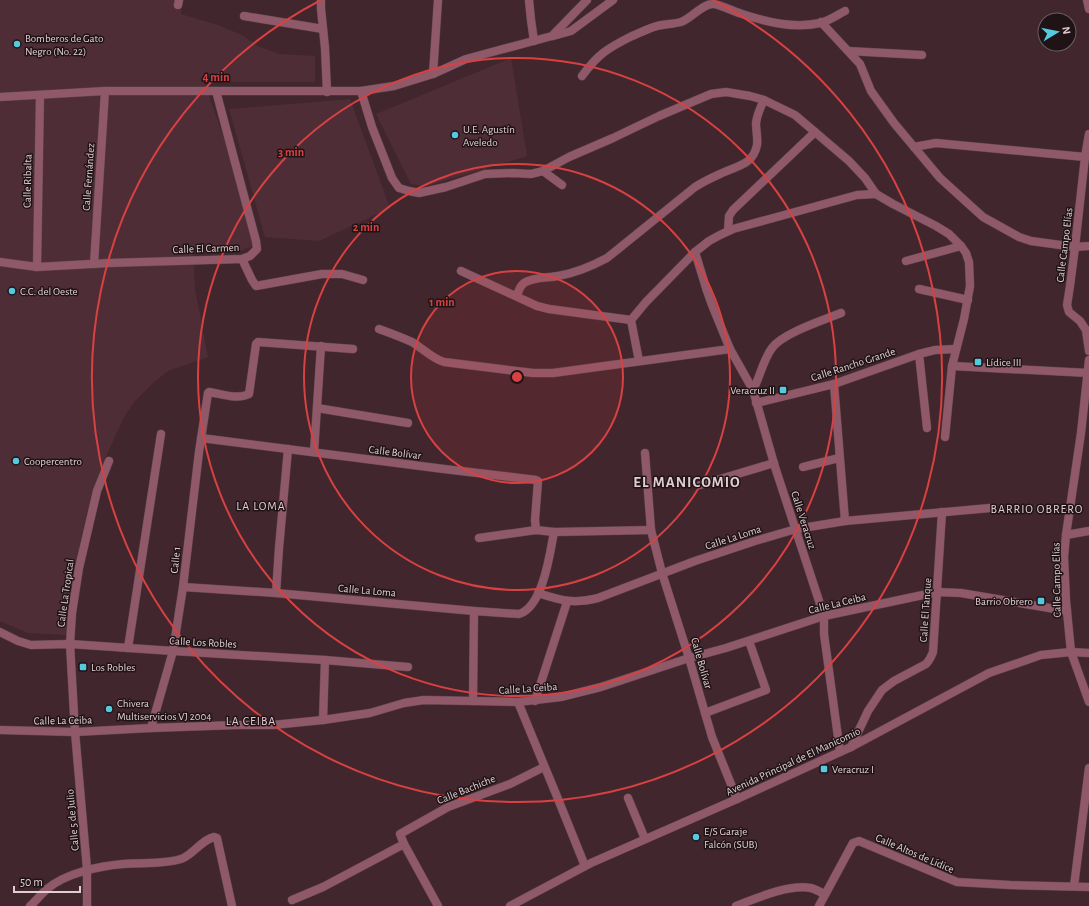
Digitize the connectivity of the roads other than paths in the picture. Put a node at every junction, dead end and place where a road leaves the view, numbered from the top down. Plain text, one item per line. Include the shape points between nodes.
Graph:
1 (321, 0) edge
2 (438, 0) edge
3 (529, 0) edge
4 (587, 0) edge
5 (613, 0) edge
6 (1087, 0) edge
7 (1089, 9) edge
8 (845, 12) dead end
9 (244, 16) dead end
10 (821, 22) junction
11 (323, 29) junction
12 (552, 36) junction
13 (534, 41) junction
14 (848, 52) junction
15 (922, 55) dead end
16 (432, 74) junction
17 (582, 76) dead end
18 (105, 91) junction
19 (216, 91) junction
20 (361, 91) junction
21 (327, 92) junction
22 (40, 95) junction
23 (0, 97) edge
24 (764, 100) junction
25 (815, 132) junction
26 (1089, 134) edge
27 (914, 147) junction
28 (1085, 157) junction
29 (543, 171) junction
30 (562, 185) dead end
31 (876, 194) junction
32 (728, 231) junction
33 (961, 246) junction
34 (1089, 246) edge
35 (1075, 247) junction
36 (695, 252) junction
37 (242, 259) junction
38 (906, 261) dead end
39 (0, 262) edge
40 (94, 264) junction
41 (37, 267) junction
42 (461, 271) dead end
43 (363, 280) dead end
44 (919, 289) dead end
45 (517, 296) junction
46 (968, 300) junction
47 (841, 313) dead end
48 (631, 320) junction
49 (379, 329) dead end
50 (321, 346) junction
51 (1089, 346) edge
52 (353, 349) dead end
53 (730, 349) junction
54 (956, 349) junction
55 (1089, 351) edge
56 (919, 354) junction
57 (1089, 360) edge
58 (639, 361) junction
59 (952, 366) junction
60 (1088, 373) edge
61 (834, 384) junction
62 (753, 390) junction
63 (756, 403) junction
64 (317, 408) junction
65 (408, 423) dead end
66 (927, 428) dead end
67 (161, 434) dead end
68 (945, 437) dead end
69 (201, 438) junction
70 (288, 450) junction
71 (314, 452) junction
72 (645, 453) dead end
73 (840, 458) junction
74 (109, 461) dead end
75 (774, 464) junction
76 (803, 467) dead end
77 (700, 485) dead end
78 (990, 508) dead end
79 (942, 512) junction
80 (845, 521) junction
81 (796, 529) junction
82 (536, 530) junction
83 (651, 530) junction
84 (1089, 531) edge
85 (554, 532) junction
86 (1066, 535) junction
87 (479, 538) dead end
88 (662, 573) junction
89 (183, 587) junction
90 (937, 592) junction
91 (276, 593) junction
92 (538, 593) junction
93 (567, 602) junction
94 (474, 611) junction
95 (1067, 611) junction
96 (824, 616) junction
97 (0, 632) edge
98 (749, 641) junction
99 (70, 644) junction
100 (128, 648) junction
101 (173, 651) junction
102 (1071, 652) junction
103 (1089, 653) edge
104 (689, 658) junction
105 (325, 660) junction
106 (408, 667) dead end
107 (473, 701) junction
108 (535, 701) junction
109 (518, 702) junction
110 (1089, 702) edge
111 (704, 713) junction
112 (323, 720) junction
113 (151, 728) junction
114 (0, 730) edge
115 (76, 732) junction
116 (851, 747) junction
117 (840, 752) junction
118 (544, 767) junction
119 (1089, 768) edge
120 (628, 798) dead end
121 (737, 799) junction
122 (646, 839) junction
123 (404, 844) junction
124 (585, 866) junction
125 (87, 869) junction
126 (1074, 886) junction
127 (1089, 887) edge
128 (825, 894) junction
129 (292, 900) dead end
130 (32, 905) edge
131 (87, 906) edge
132 (232, 906) edge
133 (438, 906) edge
134 (510, 906) edge
135 (736, 906) edge
136 (819, 906) edge

1 - 11 street
2 - 16 street
3 - 13 street
4 - 12 street
5 - 12 street via 571,30
6 - 7 street
8 - 10 street
9 - 11 street
10 - 14 street
10 - 17 street via 783,24 709,5 681,22 657,26 610,47
11 - 21 street
12 - 13 street
13 - 16 street via 466,59
14 - 15 street
14 - 27 street via 860,64 871,91
16 - 20 street via 394,86
18 - 19 street
18 - 22 street
18 - 40 street, Calle Fernández
19 - 21 street
19 - 37 street, Calle El Carmen via 257,249
20 - 21 street
20 - 29 street via 392,178 402,189 419,192 446,187 485,174 531,174
22 - 23 street
22 - 41 street, Calle Ribalta
24 - 25 street via 795,115
24 - 29 street via 726,92 712,94
24 - 45 street via 758,112 755,152 748,162 696,187 607,258 579,271 524,283
25 - 31 street via 850,161
25 - 32 street via 733,210 729,216
26 - 28 street, Calle Campo Elías
27 - 28 street via 936,143
27 - 35 street via 940,178 983,217 1030,241
28 - 35 street, Calle Campo Elías
29 - 30 street
31 - 32 street via 857,195
31 - 33 street via 936,226
32 - 36 street
33 - 38 street
33 - 46 street via 969,262
34 - 35 street
35 - 51 street, Calle Campo Elías via 1067,308 1086,330
36 - 48 street
36 - 53 street, Calle Veracruz via 706,291
37 - 40 street, Calle El Carmen
37 - 43 street via 256,286 322,274 342,274
39 - 41 street, Calle El Carmen
40 - 41 street, Calle El Carmen
42 - 45 street
44 - 46 street
45 - 48 street via 550,309
46 - 54 street
47 - 62 street via 778,341 772,347
48 - 58 street
49 - 58 street via 411,342 440,361 451,363 552,373
50 - 52 street
50 - 64 street
50 - 69 street, Calle 1 via 257,342 248,394 238,397 209,392
51 - 55 street, Calle Campo Elías
53 - 58 street
53 - 62 street, Calle Veracruz
54 - 56 street, Calle Rancho Grande
54 - 59 street
56 - 61 street, Calle Rancho Grande
56 - 66 street
57 - 60 street, Calle Campo Elías
59 - 60 street
59 - 68 street
60 - 86 street, Calle Campo Elías
61 - 63 street, Calle Rancho Grande
61 - 73 street
62 - 63 street, Calle Veracruz
63 - 75 street, Calle Veracruz
64 - 65 street
64 - 71 street
67 - 100 street
69 - 70 street, Calle Bolívar
69 - 89 street, Calle 1
70 - 71 street, Calle Bolívar
70 - 91 street
71 - 82 street, Calle Bolívar via 536,480
72 - 83 street, Calle Bolívar
73 - 76 street
73 - 80 street
74 - 99 street, Calle La Tropical via 97,491 79,568
75 - 77 street
75 - 81 street, Calle Veracruz
78 - 79 street, Calle La Loma
79 - 80 street, Calle La Loma
79 - 90 street, Calle El Tanque
80 - 81 street, Calle La Loma
81 - 88 street, Calle La Loma
81 - 96 street, Calle Veracruz
82 - 85 street
82 - 87 street
83 - 85 street
83 - 88 street, Calle Bolívar
84 - 86 street
85 - 92 street, Calle La Loma via 546,574
86 - 95 street, Calle Campo Elías via 1064,557
88 - 93 street, Calle La Loma via 598,598
88 - 104 street, Calle Bolívar
89 - 91 street, Calle La Loma
89 - 101 street, Calle 1
90 - 95 street, Calle La Ceiba via 961,593
90 - 96 street, Calle La Ceiba
90 - 116 street, Calle El Tanque via 931,657 926,664 882,690 868,711
91 - 94 street, Calle La Loma
92 - 93 street, Calle La Loma
92 - 94 street, Calle La Loma via 528,609 519,614
93 - 108 street
94 - 107 street
95 - 102 street, Calle Campo Elías
96 - 98 street, Calle La Ceiba
96 - 117 street, Calle Veracruz via 824,634
97 - 99 street, Calle Los Robles via 31,645
98 - 104 street, Calle La Ceiba
98 - 111 street via 766,690
99 - 100 street, Calle Los Robles
99 - 115 street, Calle La Tropical
100 - 101 street, Calle Los Robles
101 - 105 street, Calle Los Robles
101 - 113 street, Calle 1
102 - 103 street, Avenida Principal de El Manicomio
102 - 110 street, Calle Campo Elías
102 - 116 street, Avenida Principal de El Manicomio via 1041,655 990,673
104 - 108 street, Calle La Ceiba via 601,687
104 - 111 street, Calle Bolívar
105 - 106 street, Calle Los Robles
105 - 112 street
107 - 109 street, Calle La Ceiba
107 - 112 street, Calle La Ceiba via 424,700 370,713
108 - 109 street, Calle La Ceiba
109 - 118 street
111 - 121 street, Calle Bolívar
112 - 113 street, Calle La Ceiba via 272,725
113 - 115 street, Calle La Ceiba
114 - 115 street, Calle La Ceiba
115 - 125 street, Calle 5 de Julio
116 - 117 street, Avenida Principal de El Manicomio
117 - 121 street, Avenida Principal de El Manicomio
118 - 123 street, Calle Bachiche via 510,784 448,807 400,834
118 - 124 street
119 - 126 street
120 - 122 street
121 - 122 street, Avenida Principal de El Manicomio
122 - 124 street, Avenida Principal de El Manicomio
123 - 129 street via 323,887
123 - 133 street
124 - 134 street, Avenida Principal de El Manicomio
125 - 130 street via 49,888
125 - 131 street, Calle 5 de Julio
125 - 132 street via 180,859 216,837
126 - 127 street, Calle Altos de Lídice
126 - 128 street, Calle Altos de Lídice via 957,882 859,841 853,843
128 - 135 street via 811,888 798,888 774,892
128 - 136 street, Calle Altos de Lídice

